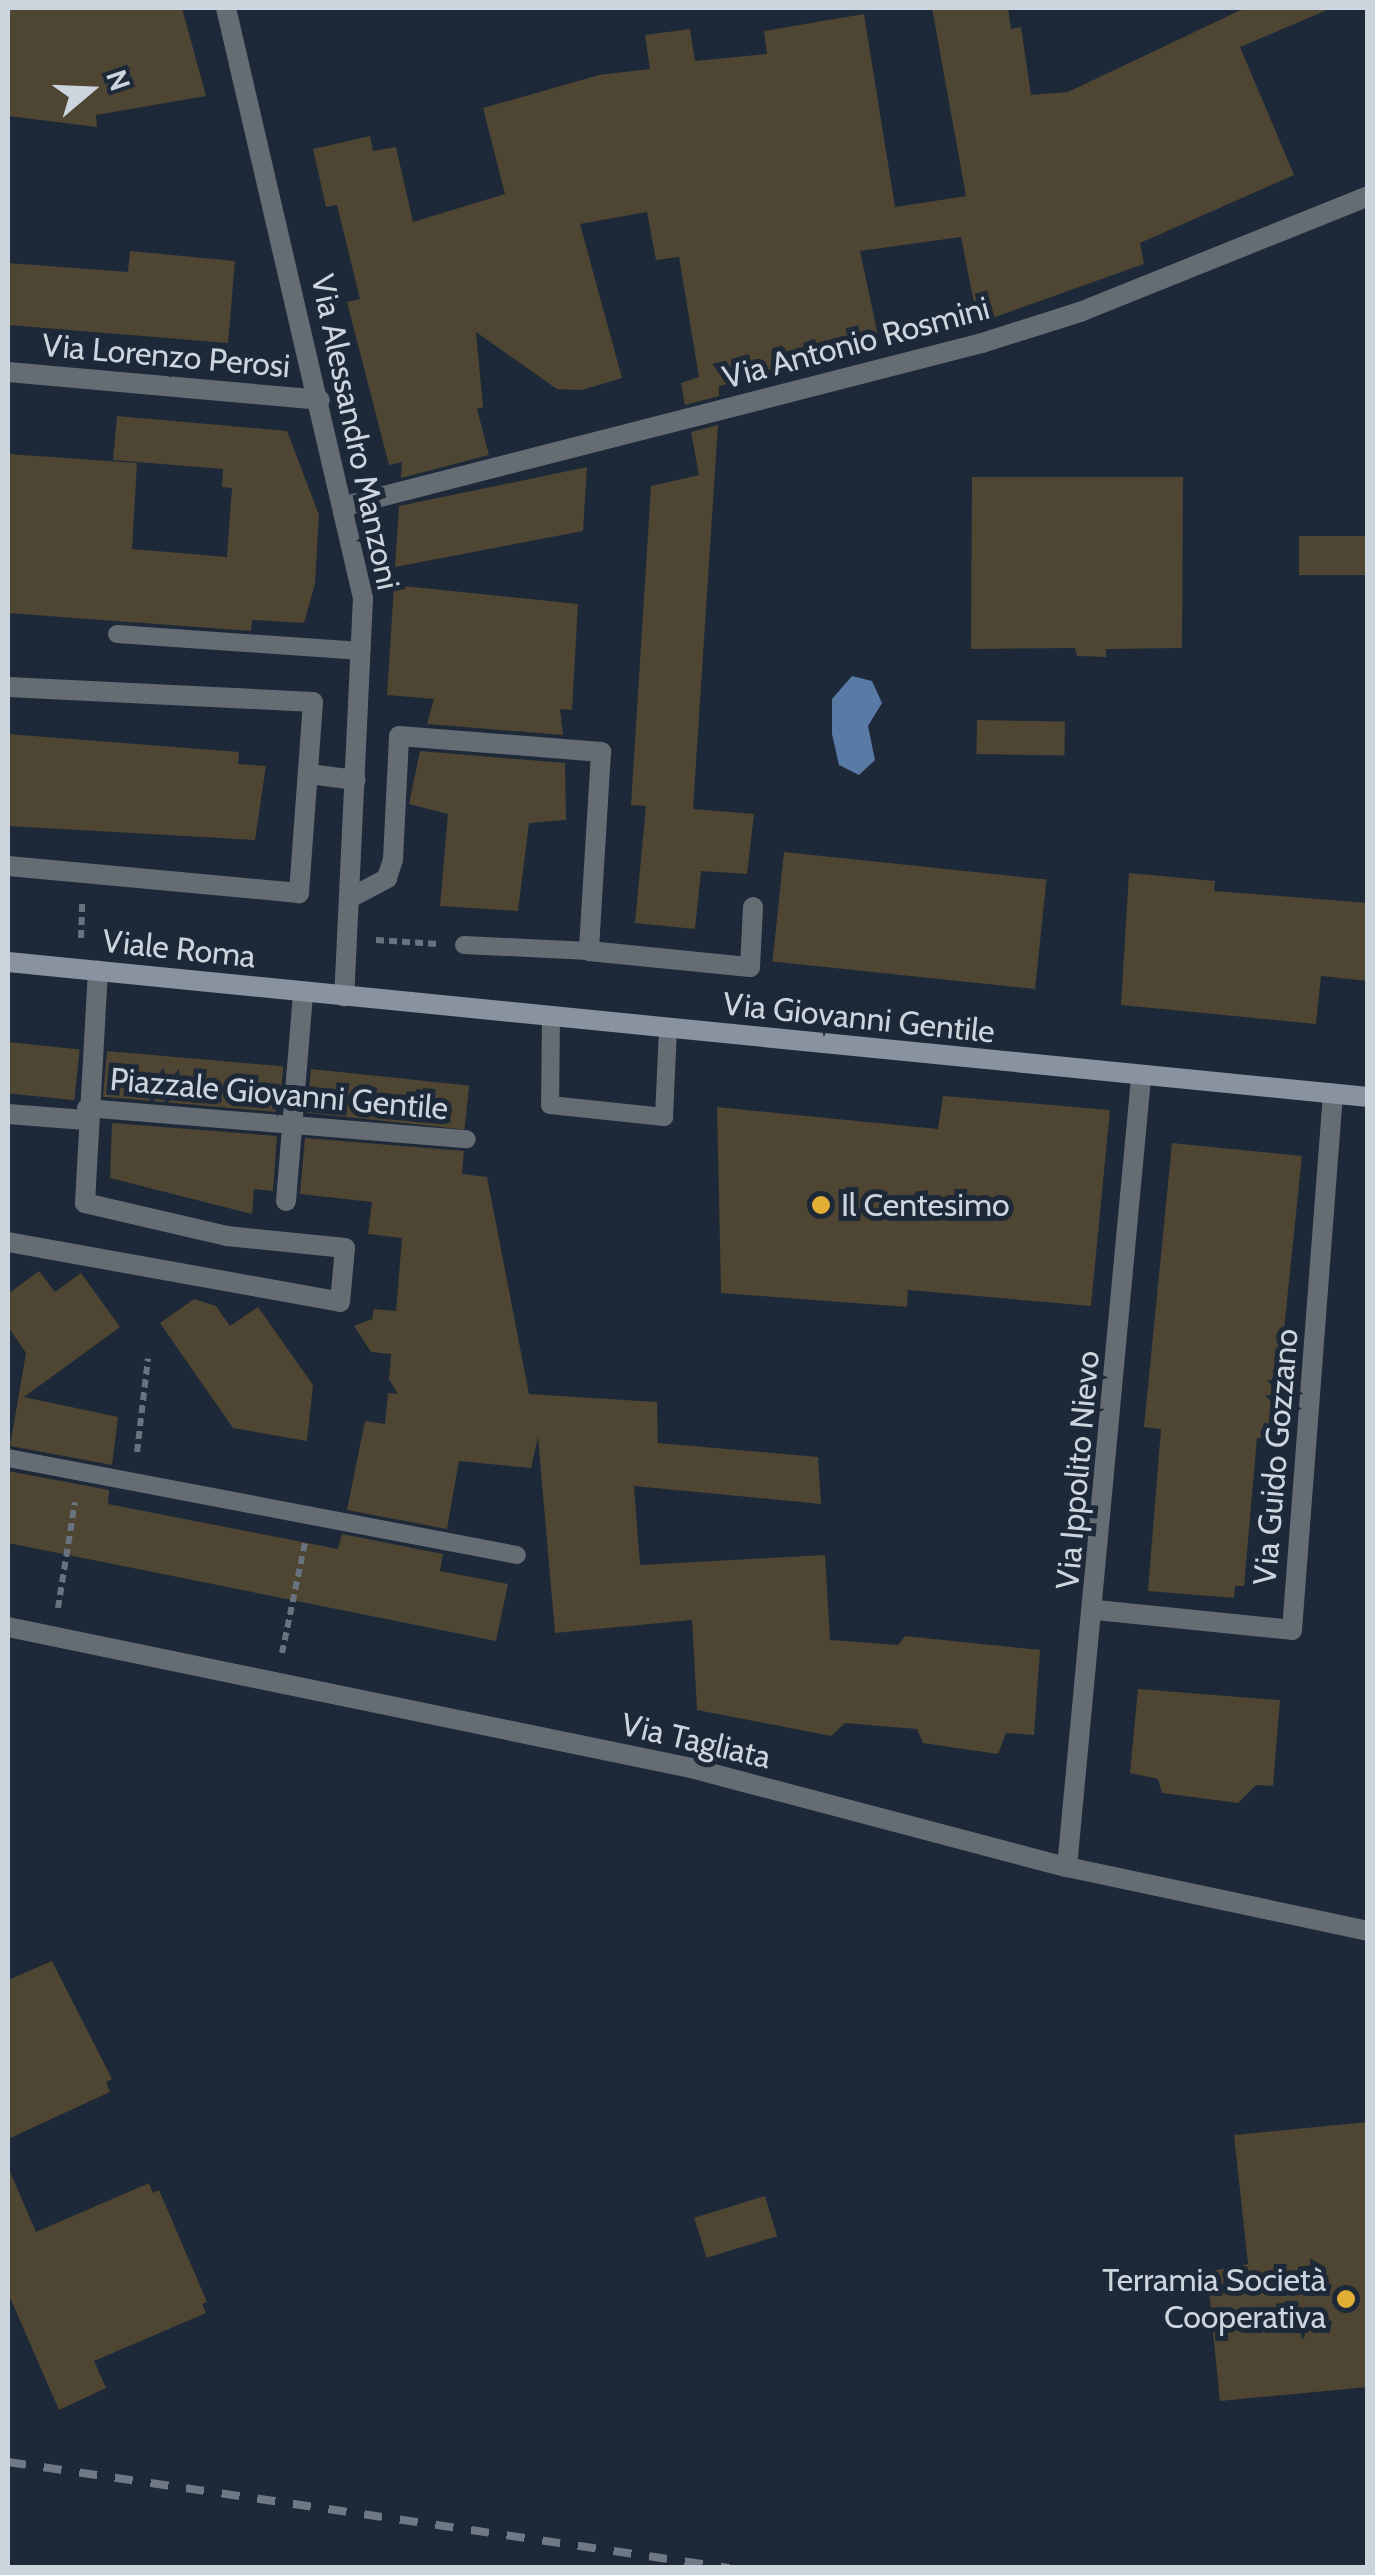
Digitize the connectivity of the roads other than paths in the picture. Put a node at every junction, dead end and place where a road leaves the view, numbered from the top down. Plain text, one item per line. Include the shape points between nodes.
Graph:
1 (226, 8) edge
2 (1368, 196) edge
3 (8, 372) edge
4 (320, 400) junction
5 (345, 506) junction
6 (117, 634) dead end
7 (361, 652) junction
8 (8, 688) edge
9 (309, 774) junction
10 (356, 780) junction
11 (8, 866) edge
12 (352, 897) junction
13 (753, 908) dead end
14 (464, 945) road end
15 (589, 951) junction
16 (8, 962) edge
17 (89, 970) junction
18 (302, 992) junction
19 (344, 996) junction
20 (551, 1016) junction
21 (668, 1028) junction
22 (1141, 1078) junction
23 (1333, 1094) junction
24 (1368, 1098) edge
25 (8, 1114) edge
26 (86, 1114) junction
27 (294, 1124) junction
28 (467, 1139) dead end
29 (286, 1201) dead end
30 (8, 1242) edge
31 (8, 1458) edge
32 (517, 1555) dead end
33 (1096, 1610) junction
34 (8, 1627) edge
35 (1067, 1867) junction
36 (1368, 1931) edge

1 - 4 street, Via Alessandro Manzoni
2 - 5 street, Via Antonio Rosmini via 1080,312 982,342
3 - 4 street, Via Lorenzo Perosi
4 - 5 street, Via Alessandro Manzoni
5 - 7 street, Via Alessandro Manzoni via 363,598
6 - 7 lane
7 - 10 street, Via Alessandro Manzoni
8 - 9 street via 313,702
9 - 10 street
9 - 11 street via 299,893
10 - 12 street, Via Alessandro Manzoni
12 - 15 street via 387,878 393,860 399,736 601,752
12 - 19 street, Via Alessandro Manzoni
13 - 15 street via 750,967
14 - 15 lane
16 - 17 main road, Viale Roma
17 - 18 main road, Viale Roma
17 - 26 street, Piazzale Giovanni Gentile
18 - 19 main road, Viale Roma
18 - 27 street
19 - 20 main road, Via Giovanni Gentile
20 - 21 main road, Via Giovanni Gentile
20 - 21 lane via 550,1105 664,1117
21 - 22 main road, Via Giovanni Gentile
22 - 23 main road, Via Giovanni Gentile
22 - 33 street, Via Ippolito Nievo
23 - 24 main road, Via Giovanni Gentile
23 - 33 street, Via Guido Gozzano via 1292,1630
25 - 26 street, Piazzale Giovanni Gentile
26 - 27 lane, Piazzale Giovanni Gentile
26 - 30 street, Piazzale Giovanni Gentile via 85,1202 227,1236 345,1248 340,1302
27 - 28 lane, Piazzale Giovanni Gentile
27 - 29 street
31 - 32 lane
33 - 35 street, Via Ippolito Nievo
34 - 35 street, Via Tagliata via 691,1768
35 - 36 street, Via Tagliata

